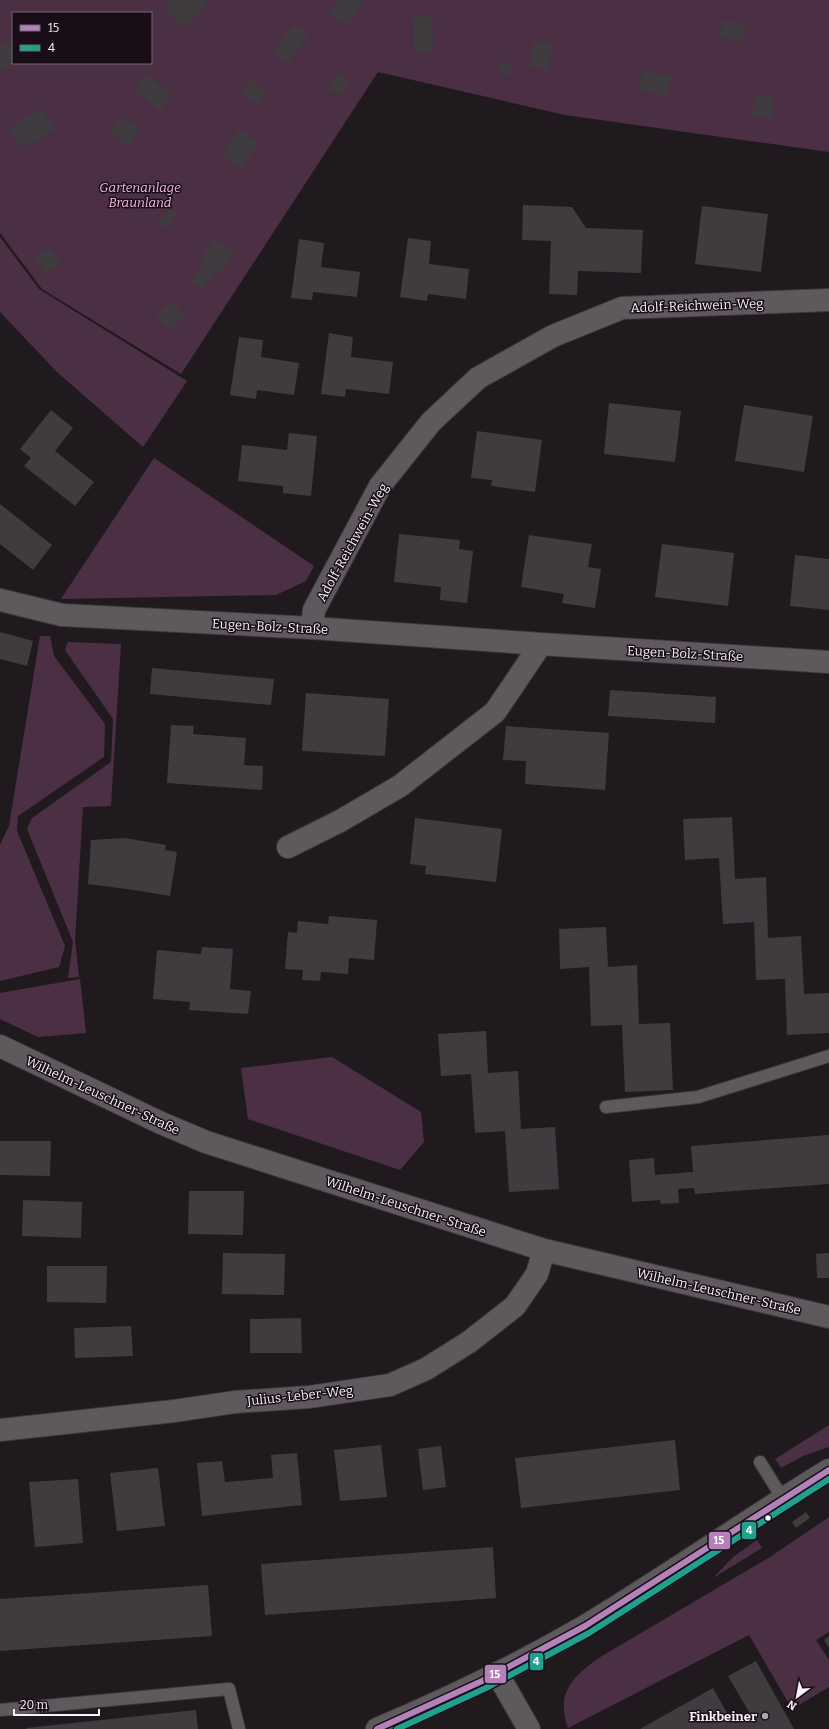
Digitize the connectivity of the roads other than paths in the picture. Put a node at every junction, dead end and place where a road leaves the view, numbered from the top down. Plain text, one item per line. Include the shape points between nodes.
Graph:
1 (829, 300) edge
2 (0, 600) edge
3 (312, 628) junction
4 (541, 644) junction
5 (829, 662) edge
6 (288, 847) dead end
7 (0, 1046) edge
8 (829, 1056) edge
9 (606, 1107) dead end
10 (544, 1250) junction
11 (829, 1317) edge
12 (0, 1430) edge
13 (760, 1462) dead end
14 (829, 1470) edge
15 (783, 1499) junction
16 (497, 1673) junction
17 (0, 1710) edge
18 (239, 1729) edge
19 (377, 1729) edge
20 (529, 1729) edge

1 - 3 street, Adolf-Reichwein-Weg via 622,308 553,336 478,378 431,422 380,486 314,610
2 - 3 street, Eugen-Bolz-Straße via 62,615
3 - 4 street, Eugen-Bolz-Straße
4 - 5 street, Eugen-Bolz-Straße
4 - 6 street via 495,712 400,786 340,821
7 - 10 street, Wilhelm-Leuschner-Straße via 206,1142
8 - 9 lane via 698,1097
10 - 11 street, Wilhelm-Leuschner-Straße
10 - 12 street, Julius-Leber-Weg via 537,1274 515,1306 469,1342 426,1368 390,1385 309,1397 235,1402
13 - 15 lane
14 - 15 street
15 - 16 street via 584,1626
16 - 19 street
16 - 20 street
17 - 18 lane via 229,1689

